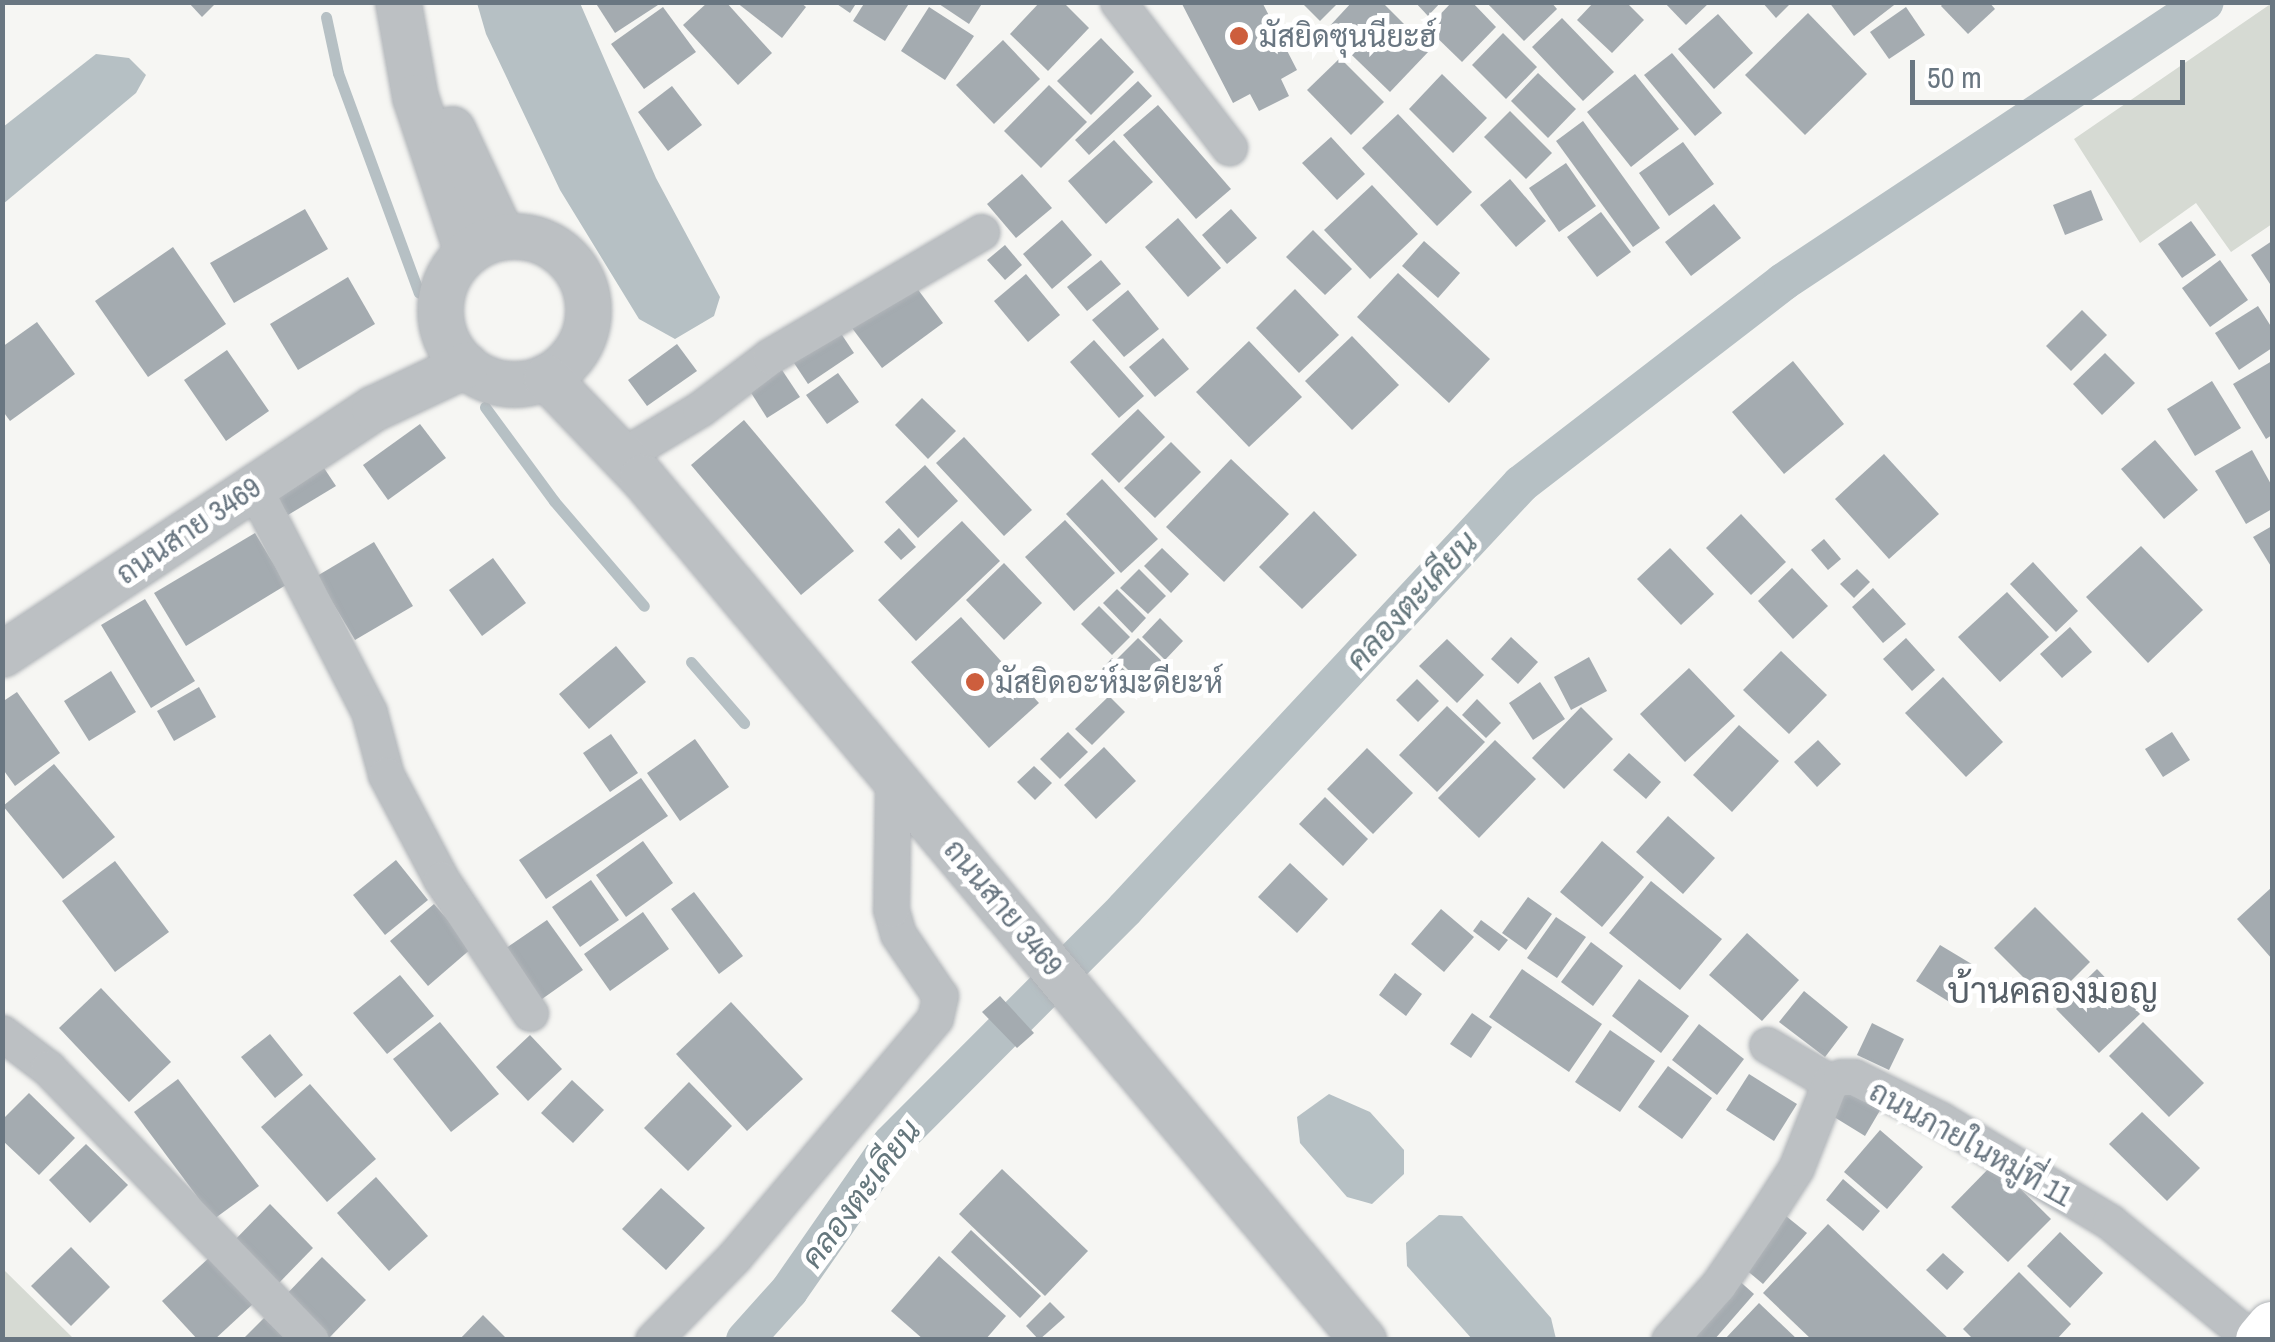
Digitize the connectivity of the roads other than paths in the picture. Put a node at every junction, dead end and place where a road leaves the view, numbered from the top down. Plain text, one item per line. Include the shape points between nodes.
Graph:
1 (400, 2) edge
2 (1131, 8) edge
3 (1229, 147) dead end
4 (980, 232) dead end
5 (485, 244) junction
6 (456, 352) junction
7 (556, 369) junction
8 (630, 462) junction
9 (253, 486) junction
10 (2, 654) edge
11 (893, 774) junction
12 (530, 1012) dead end
13 (2, 1033) edge
14 (1767, 1045) dead end
15 (1830, 1082) junction
16 (2272, 1327) edge
17 (311, 1340) edge
18 (653, 1340) edge
19 (1363, 1340) edge
20 (1669, 1340) edge
21 (2253, 1340) edge
22 (2261, 1340) edge

1 - 5 street via 450,126
2 - 3 street
4 - 8 street via 770,356
5 - 6 street via 444,283 440,320
5 - 7 street via 522,236 558,250 582,280 588,318 583,338
6 - 7 street via 487,379 505,384
6 - 9 street, ถนนสาย 3469
7 - 8 street, ถนนสาย 3469
8 - 11 street, ถนนสาย 3469
9 - 10 street, ถนนสาย 3469
9 - 12 street via 369,712 386,775 440,879
11 - 18 street via 891,909 898,934 940,996 935,1018 734,1257
11 - 19 street, ถนนสาย 3469
13 - 17 street via 48,1068
14 - 15 street
15 - 20 street, ถนนภายในหมู่ที่ 11 via 1796,1168 1718,1285
15 - 21 street, ถนนภายในหมู่ที่ 11 via 1854,1078 1942,1120 2093,1212
16 - 22 main road

